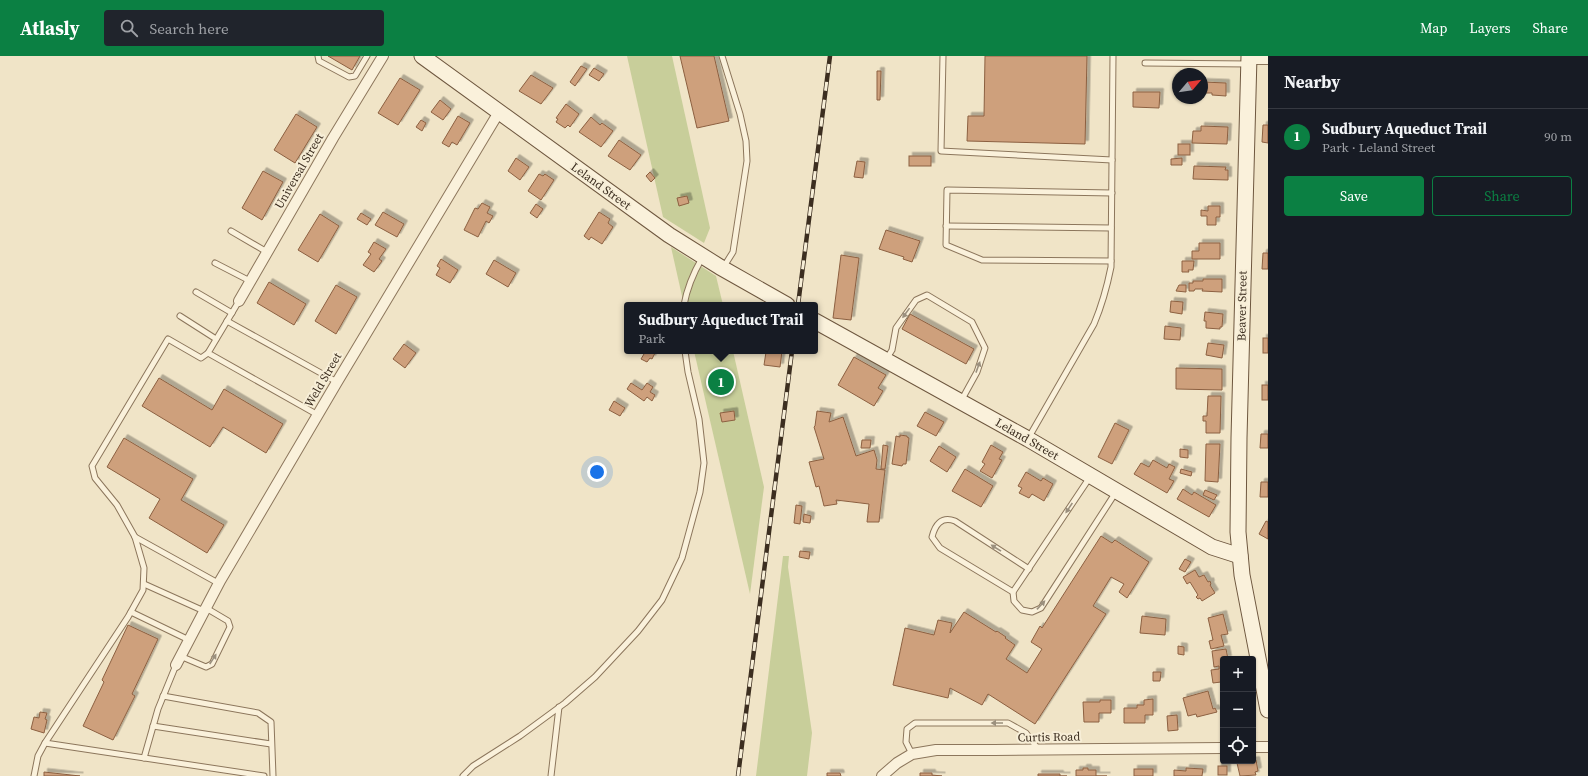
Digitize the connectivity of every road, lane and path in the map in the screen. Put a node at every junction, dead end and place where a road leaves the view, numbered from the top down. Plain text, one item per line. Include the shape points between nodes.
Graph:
1 (318, 56) edge
2 (367, 56) edge
3 (384, 56) edge
4 (422, 56) edge
5 (722, 56) edge
6 (943, 56) edge
7 (1113, 56) edge
8 (1268, 59) edge
9 (1249, 60) edge
10 (1144, 63) dead end
11 (499, 112) junction
12 (1112, 160) junction
13 (1112, 192) junction
14 (946, 226) junction
15 (1111, 228) junction
16 (231, 231) dead end
17 (267, 252) junction
18 (703, 257) junction
19 (1111, 261) junction
20 (215, 263) dead end
21 (723, 269) junction
22 (250, 281) junction
23 (196, 292) dead end
24 (239, 301) joint
25 (685, 302) edge
26 (781, 302) edge
27 (232, 313) junction
28 (180, 316) dead end
29 (227, 321) junction
30 (818, 323) edge
31 (216, 339) junction
32 (208, 353) junction
33 (685, 354) edge
34 (886, 360) junction
35 (337, 382) junction
36 (961, 402) junction
37 (318, 415) junction
38 (1028, 439) junction
39 (1091, 476) junction
40 (1117, 491) junction
41 (136, 537) junction
42 (1240, 556) junction
43 (1029, 569) junction
44 (218, 583) junction
45 (144, 584) junction
46 (1013, 592) junction
47 (205, 610) junction
48 (131, 612) junction
49 (189, 640) junction
50 (178, 660) junction
51 (163, 696) junction
52 (559, 707) junction
53 (1268, 707) edge
54 (153, 726) junction
55 (44, 743) junction
56 (272, 744) junction
57 (1256, 747) edge
58 (1268, 747) edge
59 (1220, 748) edge
60 (1038, 750) junction
61 (912, 754) junction
62 (144, 758) junction
63 (34, 776) edge
64 (264, 776) edge
65 (273, 776) edge
66 (463, 776) edge
67 (551, 776) edge
68 (882, 776) edge

1 - 2 lane via 319,61 349,77 355,76
3 - 17 street, Universal Street
4 - 11 street, Leland Street
5 - 21 lane via 746,141 747,161 733,252
6 - 12 lane via 941,151
7 - 12 lane
8 - 9 street
9 - 10 lane
9 - 42 street, Beaver Street via 1239,438
11 - 18 street, Leland Street
11 - 35 street, Weld Street
12 - 13 lane
13 - 14 lane via 947,190
13 - 15 lane
14 - 15 lane
14 - 19 lane via 946,245 982,260
15 - 19 lane
16 - 17 lane
17 - 22 street, Universal Street
18 - 21 street, Leland Street
18 - 25 lane via 696,268
19 - 38 lane via 1100,311
20 - 22 lane
21 - 26 street, Leland Street
22 - 24 street, Universal Street
23 - 27 lane
24 - 27 lane
27 - 29 lane
28 - 31 lane
29 - 31 lane
29 - 35 lane
30 - 34 street, Leland Street
31 - 32 lane
32 - 37 lane
32 - 41 lane via 200,358 168,339 92,466 95,478 117,505
33 - 52 lane via 699,419 704,463 700,492 682,558 662,600 638,631 595,678
34 - 36 street, Leland Street
36 -> 34 lane via 977,372 985,348 972,322 927,295 916,300 896,328 892,350
35 - 37 street, Weld Street
36 - 38 street, Leland Street
37 - 44 street, Weld Street
38 - 39 street, Leland Street
39 - 40 street, Leland Street
39 -> 43 lane
40 - 42 street, Leland Street via 1212,547
46 -> 40 lane via 1014,601 1022,610 1032,612 1040,608
41 - 44 lane
41 - 45 lane via 144,568
42 - 53 street, Beaver Street
43 - 46 lane
43 -> 46 lane via 955,521 941,521 934,528 932,537 940,548
44 - 47 street, Weld Street
45 - 47 lane
45 - 48 lane
47 - 49 street, Weld Street
50 -> 47 lane via 206,667 212,664 230,626 228,621
48 - 49 lane
48 - 55 lane
49 - 50 street, Weld Street
50 - 51 lane
51 - 54 lane
51 - 56 lane via 258,713 270,722
52 - 66 lane via 473,766
52 - 67 lane
54 - 56 lane
54 - 62 lane
55 - 62 lane
55 - 63 lane
56 - 65 lane
57 - 58 street
59 - 60 street, Curtis Road
60 - 61 street, Curtis Road via 936,750
60 -> 61 lane via 1026,733 1008,723 915,724 907,729 906,742
61 - 68 street, Curtis Road
62 - 64 lane

